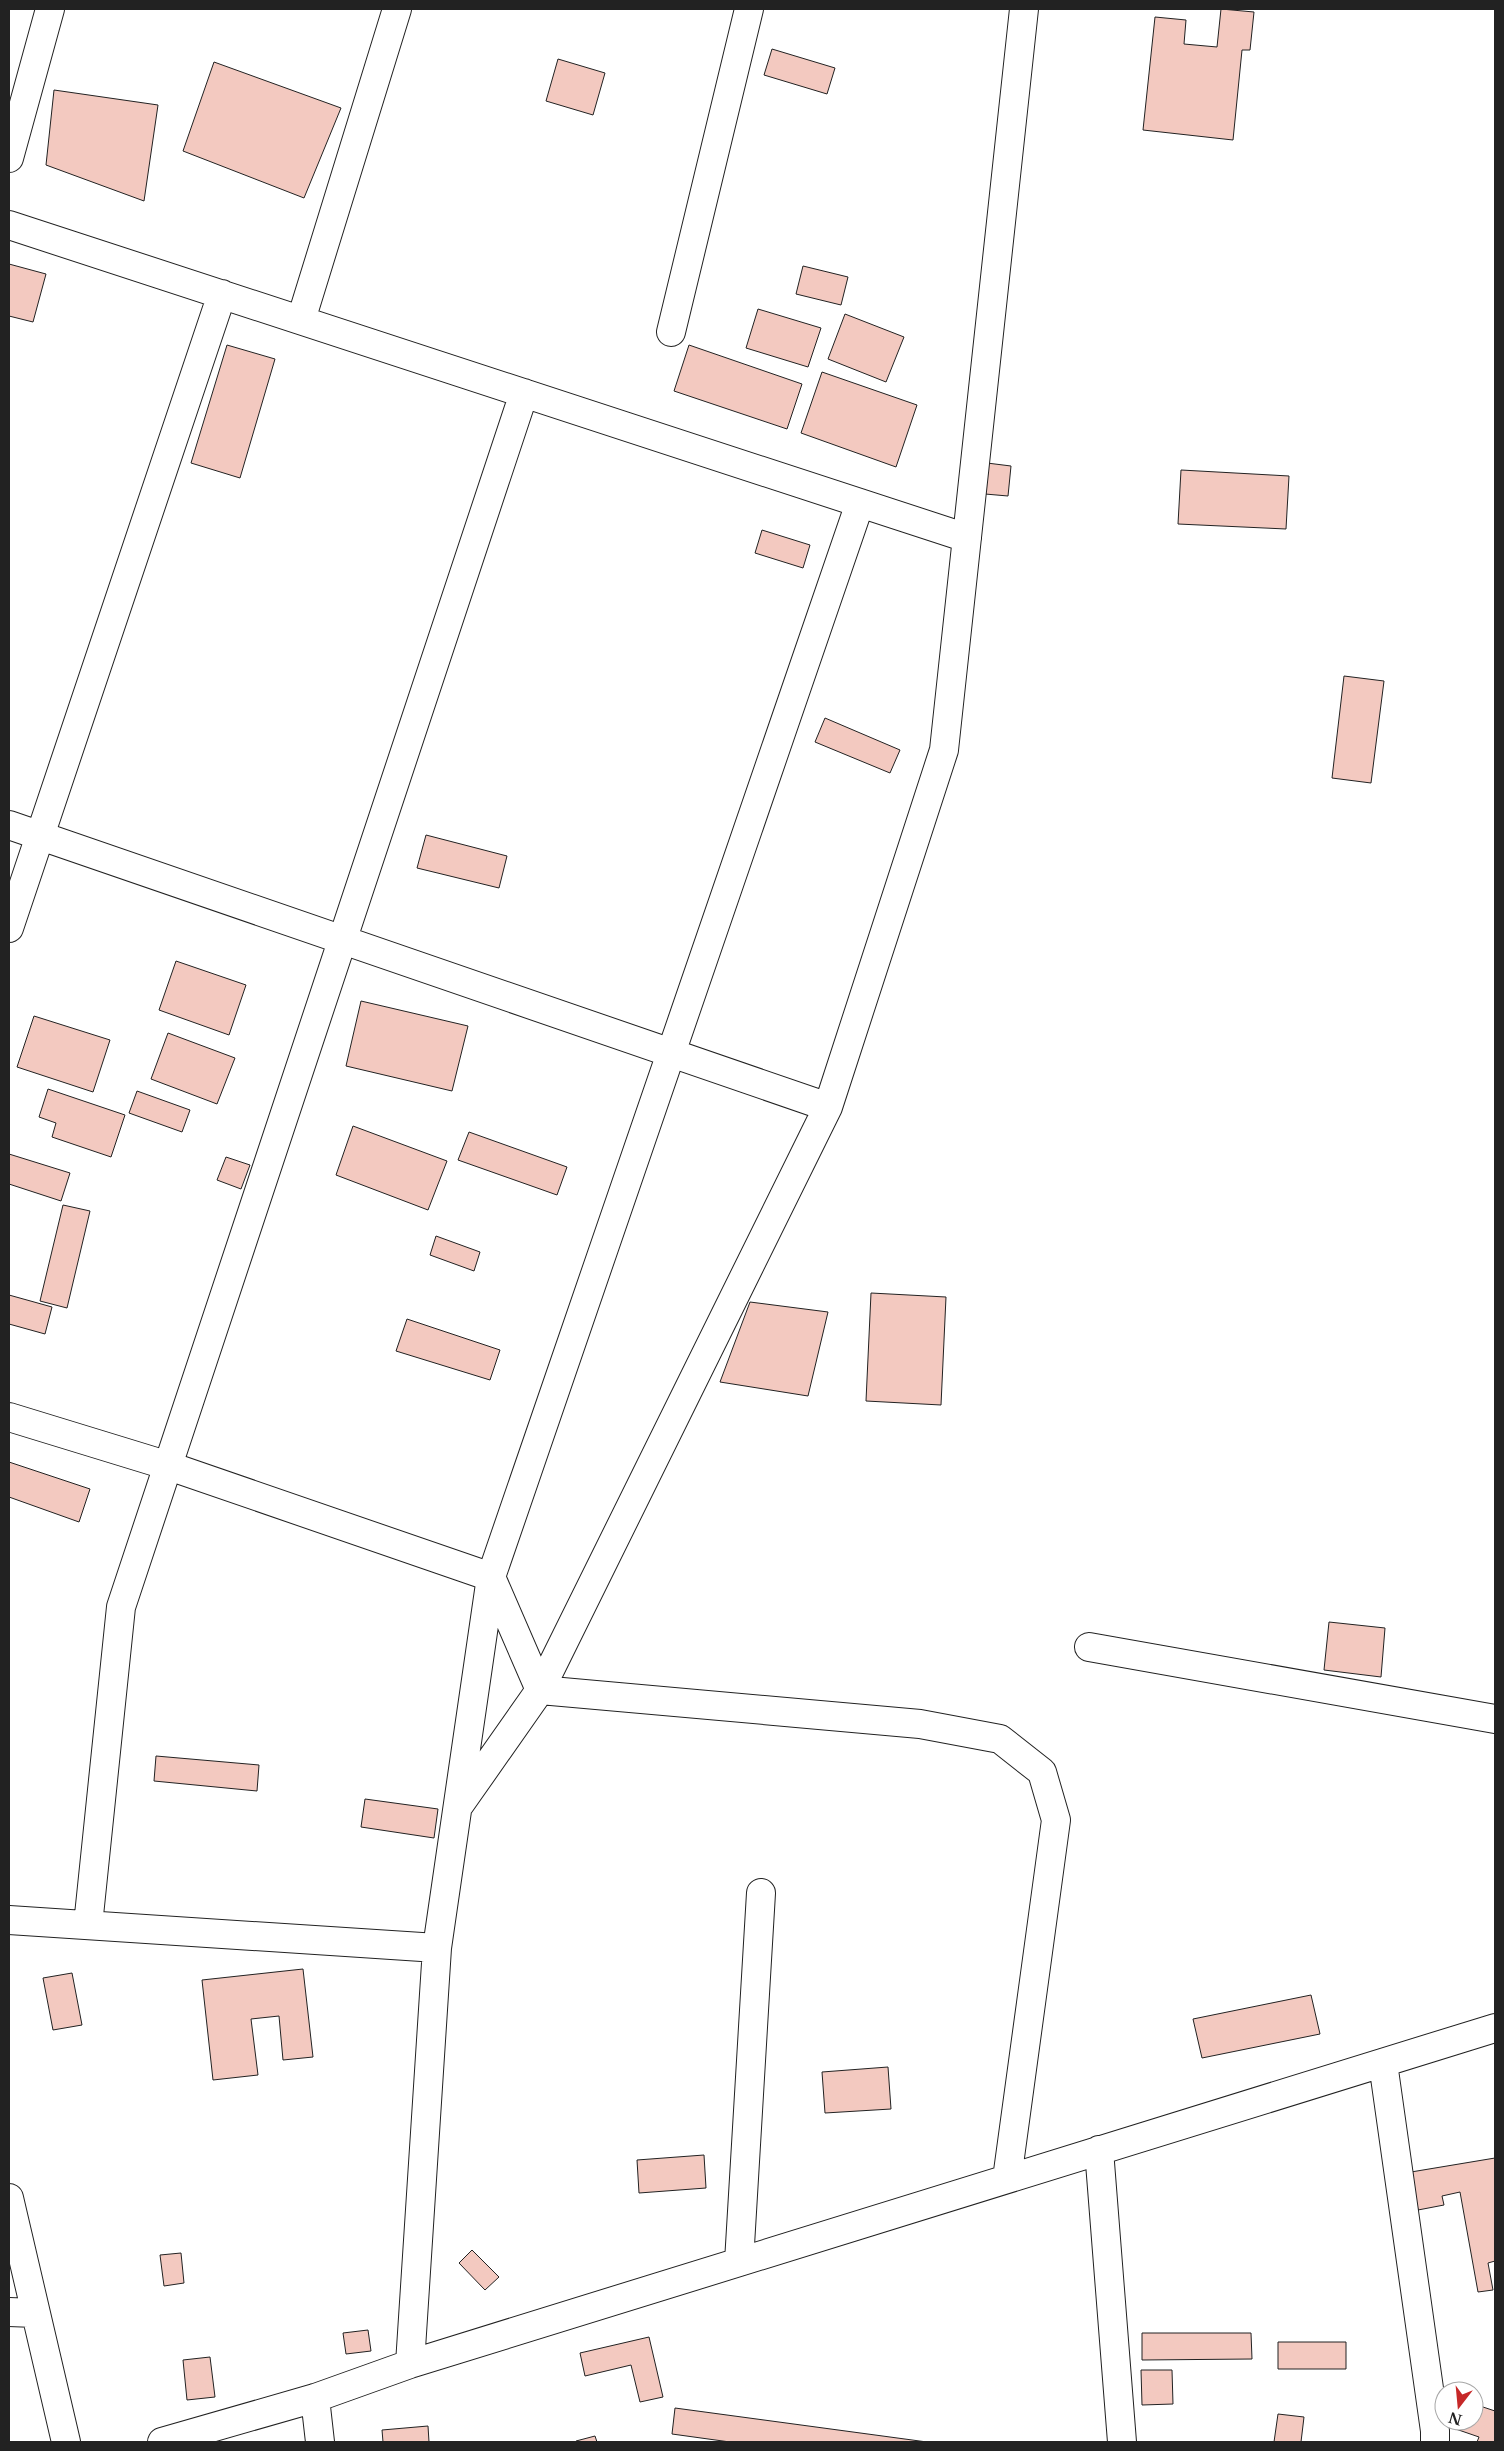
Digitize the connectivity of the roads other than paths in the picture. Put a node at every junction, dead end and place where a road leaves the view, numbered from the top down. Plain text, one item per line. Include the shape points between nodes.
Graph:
1 (50, 9) edge
2 (396, 9) edge
3 (749, 9) edge
4 (1024, 9) edge
5 (9, 158) edge
6 (9, 224) edge
7 (222, 294) junction
8 (301, 320) junction
9 (671, 332) dead end
10 (524, 393) junction
11 (860, 503) junction
12 (966, 538) junction
13 (9, 825) edge
14 (40, 834) junction
15 (9, 928) edge
16 (343, 940) junction
17 (670, 1052) junction
18 (828, 1107) junction
19 (9, 1417) edge
20 (169, 1466) junction
21 (491, 1577) junction
22 (1088, 1647) dead end
23 (540, 1690) junction
24 (1495, 1719) edge
25 (457, 1809) junction
26 (762, 1893) dead end
27 (9, 1920) edge
28 (88, 1925) junction
29 (437, 1948) junction
30 (1495, 2028) edge
31 (1383, 2063) junction
32 (1099, 2150) junction
33 (1007, 2179) junction
34 (9, 2198) edge
35 (739, 2262) junction
36 (22, 2312) edge
37 (410, 2364) junction
38 (315, 2398) junction
39 (66, 2442) edge
40 (162, 2442) edge
41 (320, 2442) edge
42 (1122, 2442) edge
43 (1434, 2442) edge

1 - 5 street
2 - 8 street
3 - 9 street
4 - 12 street
6 - 7 street
7 - 8 street
7 - 14 street
8 - 10 street
10 - 11 street
10 - 16 street
11 - 12 street
11 - 17 street
12 - 18 street via 944,750
13 - 14 street
14 - 15 street
14 - 16 street
16 - 17 street
16 - 20 street
17 - 18 street
17 - 21 street
18 - 23 street
19 - 20 street
20 - 21 street
20 - 28 street via 121,1607
21 - 23 street
21 - 25 street
22 - 24 street
23 - 25 street
23 - 33 street via 920,1724 1000,1739 1042,1772 1056,1820
25 - 29 street
26 - 35 street
27 - 28 street
28 - 29 street
29 - 37 street
30 - 31 street
31 - 32 street
31 - 43 street via 1435,2430
32 - 33 street
32 - 42 street
33 - 35 street
34 - 36 street
35 - 37 street
36 - 39 street
37 - 38 street
38 - 40 street
38 - 41 street

